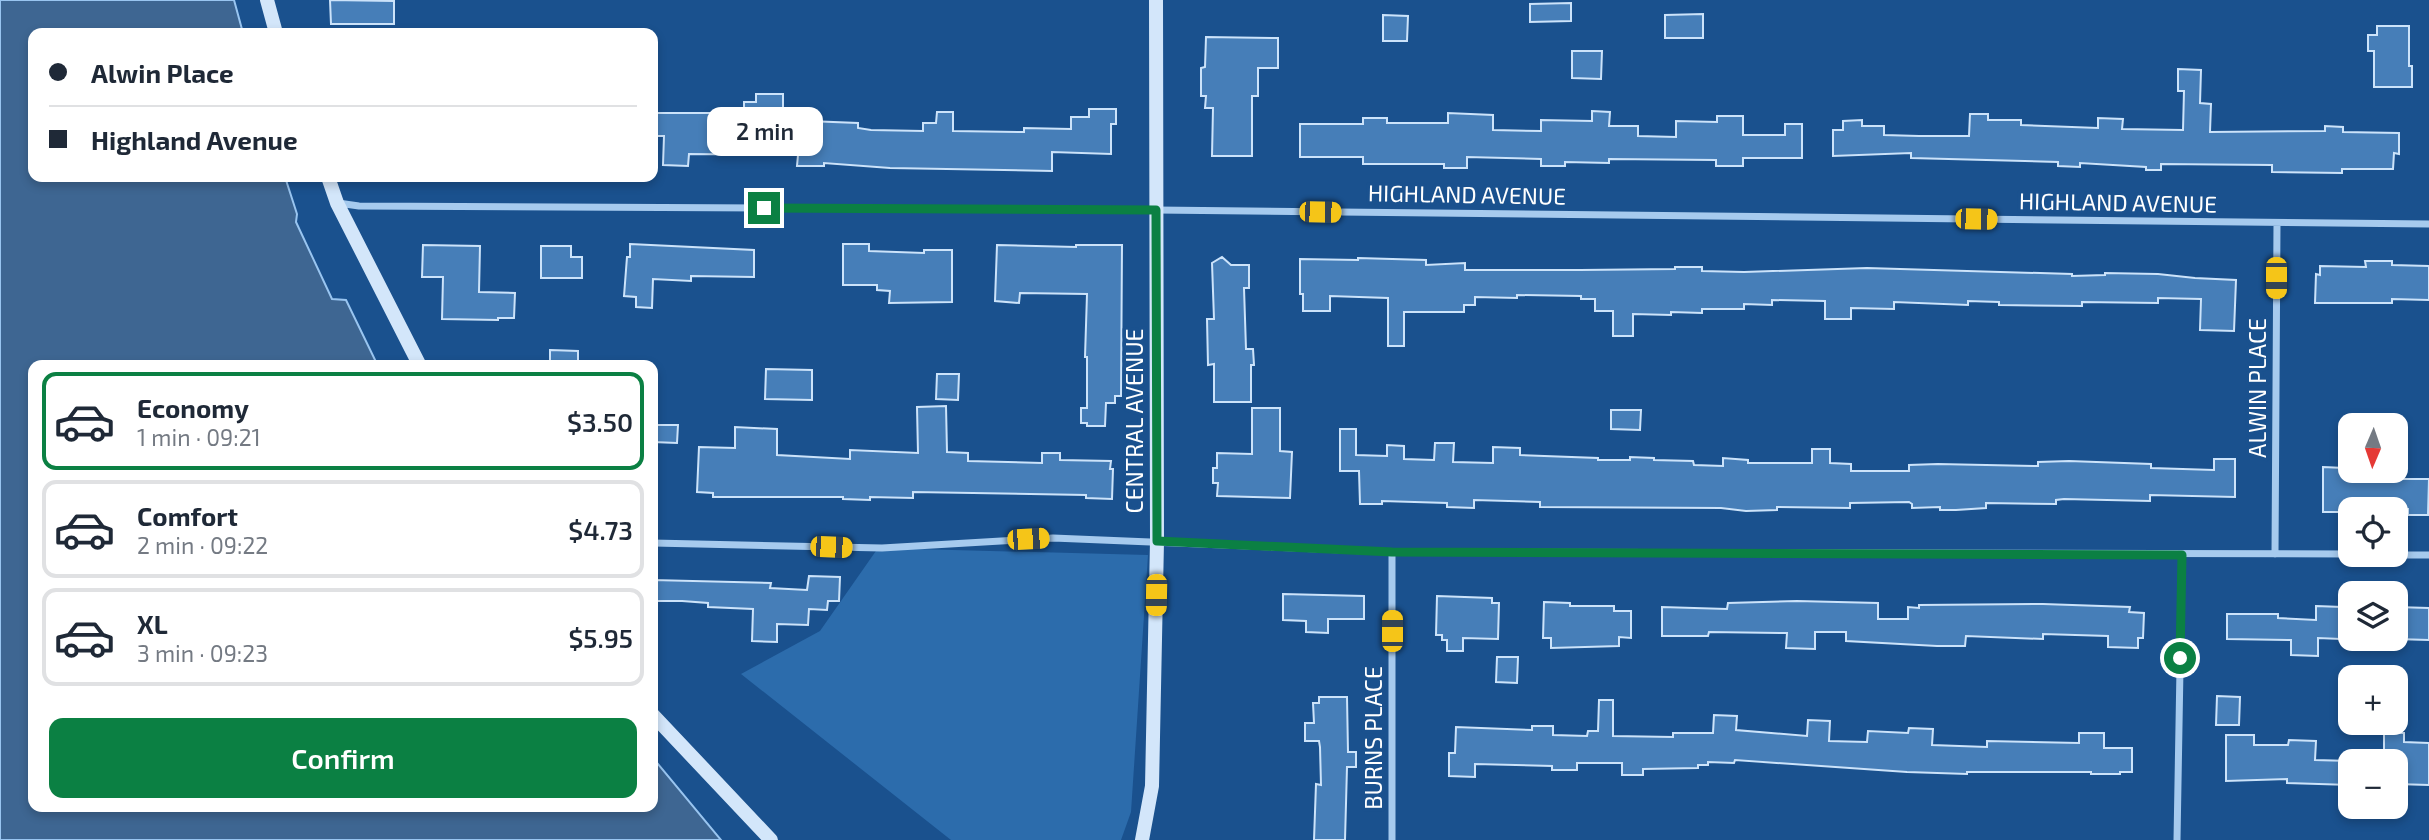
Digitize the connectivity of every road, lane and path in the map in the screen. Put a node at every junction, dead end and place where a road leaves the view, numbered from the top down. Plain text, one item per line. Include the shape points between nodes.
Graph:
1 (267, 0) edge
2 (1156, 0) edge
3 (275, 28) edge
4 (330, 182) edge
5 (337, 203) junction
6 (1156, 210) junction
7 (2277, 223) junction
8 (2429, 224) edge
9 (418, 360) edge
10 (1157, 541) junction
11 (658, 543) edge
12 (1392, 552) junction
13 (2275, 554) junction
14 (2338, 554) edge
15 (2182, 555) junction
16 (2408, 555) edge
17 (2429, 555) edge
18 (658, 720) edge
19 (771, 840) edge
20 (1142, 840) edge
21 (1392, 840) edge
22 (2177, 840) edge

1 - 3 main road
2 - 6 main road, CENTRAL AVENUE
4 - 5 main road
5 - 6 street, HIGHLAND AVENUE via 512,208
5 - 9 main road
6 - 7 street, HIGHLAND AVENUE
6 - 10 main road, CENTRAL AVENUE
7 - 8 street, HIGHLAND AVENUE
7 - 13 street, ALWIN PLACE
10 - 11 street via 1053,538 882,548
10 - 12 street
10 - 20 main road, CENTRAL AVENUE via 1152,786
12 - 15 street
12 - 21 street, BURNS PLACE
13 - 14 street
13 - 15 street
15 - 22 street
16 - 17 street
18 - 19 main road

